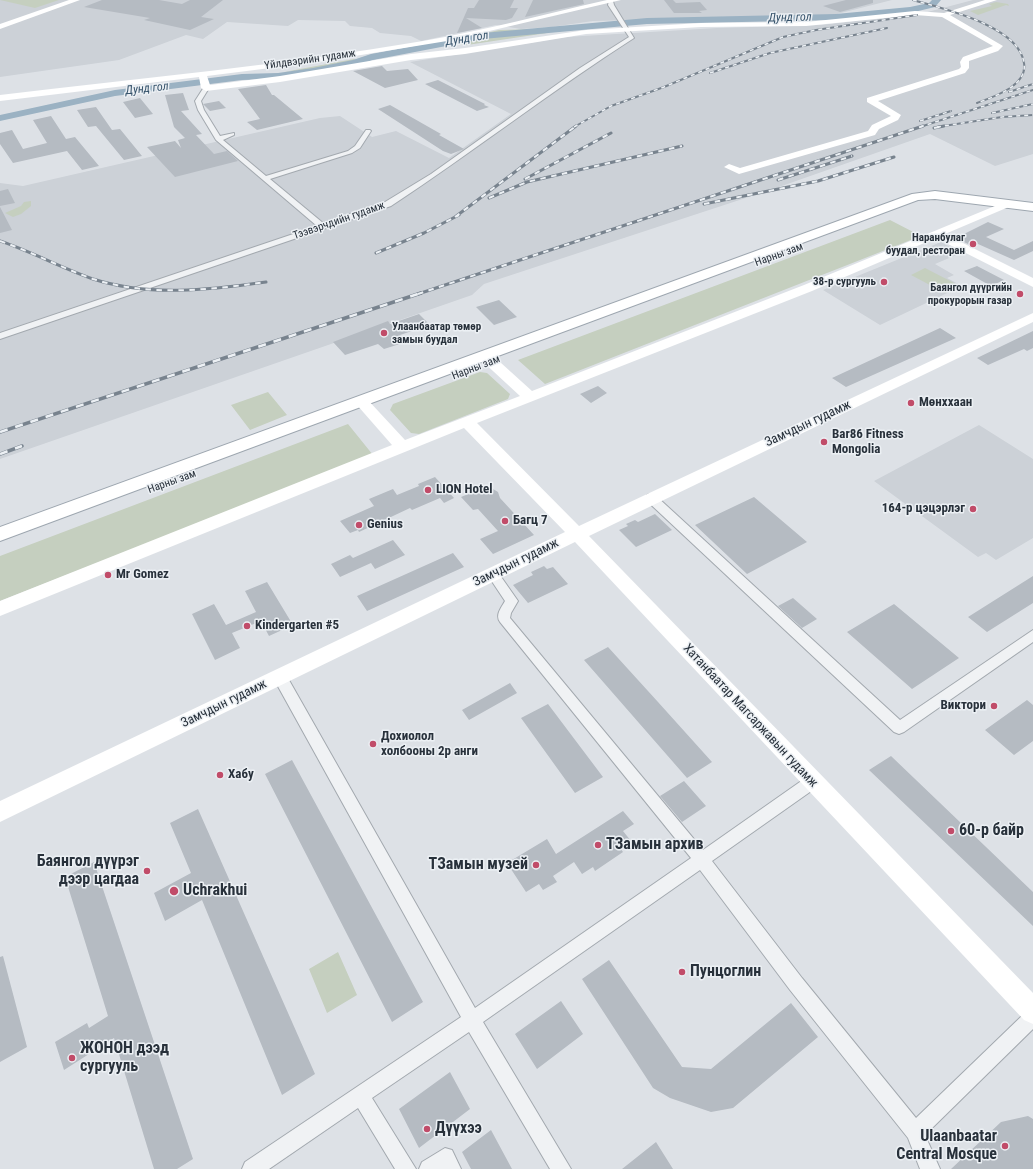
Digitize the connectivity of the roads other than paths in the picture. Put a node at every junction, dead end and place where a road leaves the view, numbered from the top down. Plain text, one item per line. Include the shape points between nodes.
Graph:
1 (76, 0) edge
2 (612, 0) edge
3 (993, 0) edge
4 (944, 15) junction
5 (0, 27) edge
6 (627, 28) junction
7 (203, 75) junction
8 (206, 87) junction
9 (0, 98) edge
10 (368, 131) dead end
11 (232, 134) dead end
12 (218, 139) junction
13 (729, 167) dead end
14 (266, 178) junction
15 (1007, 204) junction
16 (1033, 207) edge
17 (323, 227) junction
18 (936, 234) junction
19 (1033, 283) edge
20 (1033, 317) edge
21 (0, 336) edge
22 (488, 359) junction
23 (530, 397) junction
24 (365, 405) junction
25 (467, 422) junction
26 (402, 447) junction
27 (651, 498) junction
28 (0, 534) edge
29 (577, 534) junction
30 (0, 546) edge
31 (493, 574) junction
32 (0, 609) edge
33 (1033, 635) edge
34 (280, 677) junction
35 (812, 782) junction
36 (0, 812) edge
37 (700, 859) junction
38 (1033, 1011) edge
39 (1033, 1017) edge
40 (472, 1020) junction
41 (360, 1095) junction
42 (915, 1132) junction
43 (252, 1169) edge
44 (406, 1169) edge
45 (429, 1169) edge
46 (451, 1169) edge
47 (561, 1169) edge
48 (930, 1169) edge

1 - 5 street
2 - 6 street via 611,4
2 - 7 street, Yйлдвэрийн гудамж via 426,43
3 - 4 street
4 - 6 street via 915,13 806,24
4 - 13 street via 999,47 966,59 962,71 870,100 896,115 895,118 875,127 872,133 739,171
6 - 8 street via 560,35 280,79
6 - 17 street, Тээвэрчдийн гудамж via 632,37 582,69 433,175 385,206
7 - 8 street
7 - 9 street, Yйлдвэрийн гудамж
8 - 12 street via 198,101
10 - 14 street via 358,147 350,152
11 - 12 street
12 - 14 street
14 - 17 street
15 - 16 main road, Нарны зам
15 - 18 street
15 - 22 main road, Нарны зам via 954,197 926,201
17 - 21 street, Тээвэрчдийн гудамж
18 - 19 street
18 - 23 street via 808,288
20 - 27 street, Замчдын гудамж
22 - 23 street
22 - 24 main road, Нарны зам
23 - 25 street
24 - 26 street
24 - 28 main road, Нарны зам
24 - 30 main road, Нарны зам
25 - 26 street
25 - 29 street, Хатанбаатар Магсаржавын гудамж
26 - 32 street
27 - 29 street, Замчдын гудамж
27 - 33 street via 899,728
29 - 31 street, Замчдын гудамж
29 - 35 street, Хатанбаатар Магсаржавын гудамж
31 - 34 street, Замчдын гудамж
31 - 37 street via 512,601 504,619
34 - 36 street, Замчдын гудамж
34 - 40 street
35 - 37 street
35 - 38 street, Хатанбаатар Магсаржавын гудамж
37 - 40 street
37 - 42 street
39 - 42 street
40 - 41 street
40 - 47 street
41 - 43 street
41 - 44 street
42 - 48 street
45 - 46 street via 445,1157

